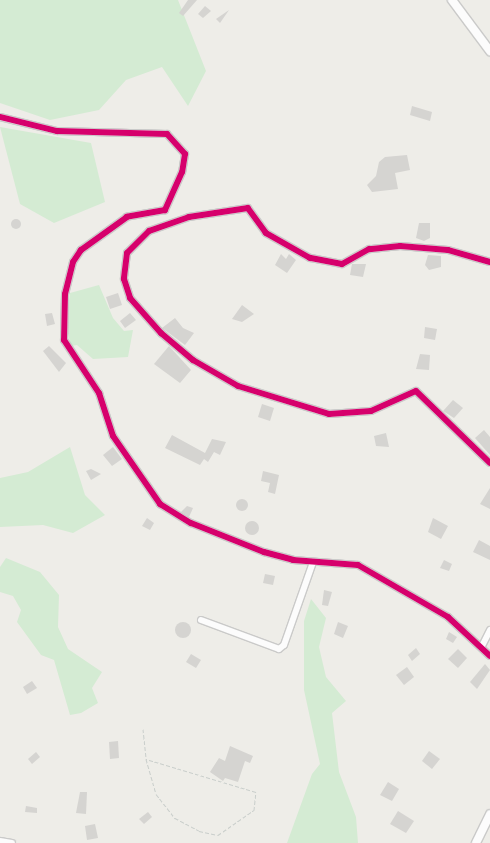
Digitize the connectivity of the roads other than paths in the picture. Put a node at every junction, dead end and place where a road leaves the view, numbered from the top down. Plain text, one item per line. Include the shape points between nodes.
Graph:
1 (452, 0) edge
2 (490, 51) edge
3 (0, 117) edge
4 (490, 262) edge
5 (490, 463) edge
6 (313, 562) junction
7 (202, 620) dead end
8 (490, 630) edge
9 (482, 646) dead end
10 (490, 656) edge
11 (490, 814) edge
12 (0, 841) edge
13 (12, 843) edge
14 (476, 843) edge

1 - 2 main road
3 - 6 street via 57,131 154,131 167,134 181,147 185,154 182,172 165,210 117,222 76,256 65,294 64,340 99,392 113,436 165,508 264,552
4 - 5 street via 448,250 400,246 369,249 342,264 310,258 266,234 248,208 189,217 149,231 128,253 124,279 130,298 161,333 193,360 238,386 330,414 371,411 416,391
6 - 7 street via 284,645 279,649
6 - 10 street via 358,565 384,578 448,617
8 - 9 street
11 - 14 main road
12 - 13 street

